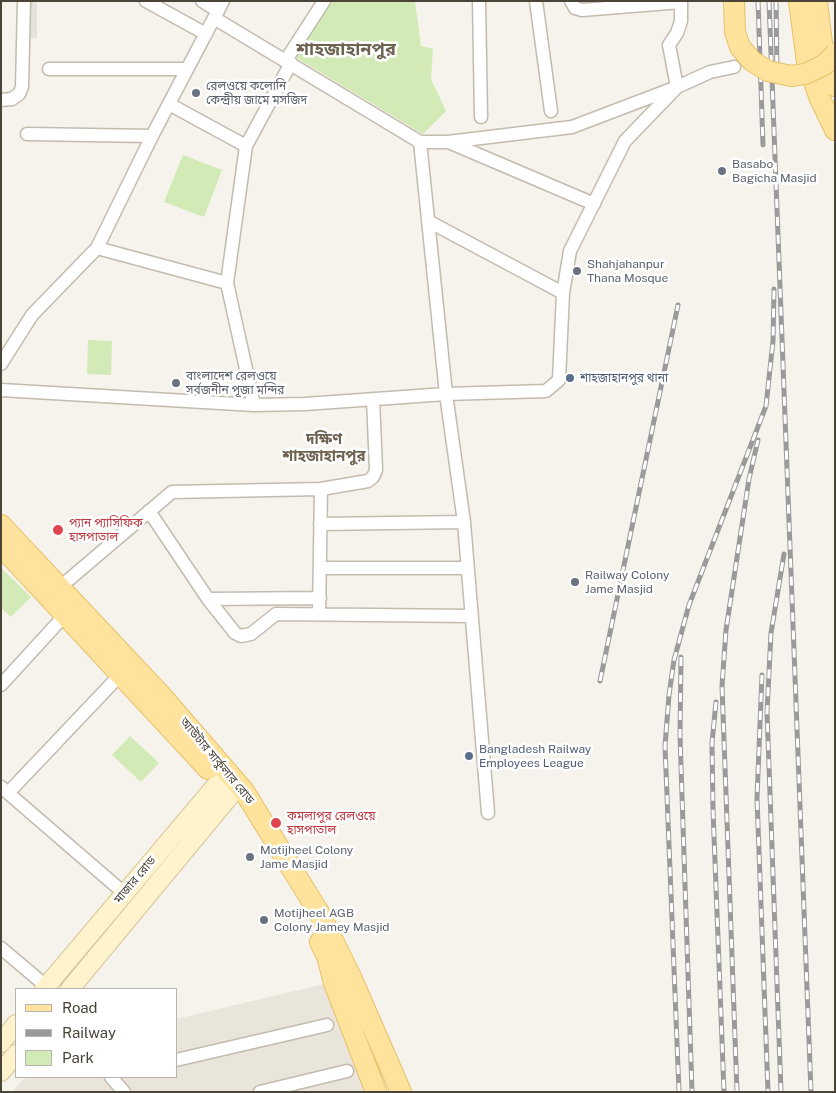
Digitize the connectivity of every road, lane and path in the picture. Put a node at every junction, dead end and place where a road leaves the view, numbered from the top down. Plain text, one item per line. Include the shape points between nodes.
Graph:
1 (24, 1) edge
2 (146, 1) edge
3 (202, 1) edge
4 (324, 1) edge
5 (479, 1) edge
6 (536, 1) edge
7 (571, 1) edge
8 (734, 1) edge
9 (798, 1) edge
10 (807, 1) edge
11 (817, 1) edge
12 (829, 1) edge
13 (681, 2) edge
14 (219, 10) edge
15 (206, 34) junction
16 (835, 47) edge
17 (835, 54) edge
18 (289, 61) junction
19 (734, 67) dead end
20 (49, 69) dead end
21 (187, 69) junction
22 (835, 86) edge
23 (677, 87) junction
24 (1, 100) edge
25 (169, 104) junction
26 (551, 111) dead end
27 (835, 114) edge
28 (481, 116) dead end
29 (835, 130) edge
30 (27, 134) dead end
31 (152, 136) junction
32 (420, 142) junction
33 (448, 142) junction
34 (246, 146) junction
35 (594, 204) junction
36 (428, 221) junction
37 (97, 248) junction
38 (227, 283) junction
39 (563, 293) junction
40 (1, 364) edge
41 (1, 390) edge
42 (446, 394) junction
43 (373, 398) junction
44 (254, 405) junction
45 (321, 489) junction
46 (149, 511) junction
47 (464, 522) junction
48 (320, 524) junction
49 (1, 525) edge
50 (1, 546) edge
51 (320, 568) junction
52 (467, 568) junction
53 (58, 588) junction
54 (320, 598) junction
55 (208, 599) junction
56 (319, 614) junction
57 (65, 615) junction
58 (472, 616) junction
59 (120, 675) junction
60 (1, 685) edge
61 (229, 783) junction
62 (5, 790) edge
63 (488, 813) dead end
64 (124, 893) junction
65 (1, 948) edge
66 (45, 988) edge
67 (71, 988) edge
68 (15, 1025) edge
69 (327, 1025) dead end
70 (1, 1042) edge
71 (15, 1055) edge
72 (178, 1060) edge
73 (347, 1071) dead end
74 (1, 1072) edge
75 (112, 1078) edge
76 (124, 1092) edge
77 (260, 1092) edge
78 (376, 1092) edge
79 (401, 1092) edge

1 - 24 street via 22,87 20,94 12,99
2 - 15 street
3 - 14 street
4 - 18 street
5 - 28 street
6 - 26 street
7 - 13 street via 575,8 582,10
8 - 17 main road, bridge via 735,32 740,46 752,61 768,71 791,76 805,74 824,65
9 - 29 main road via 807,62
10 - 27 main road via 814,57
11 - 22 main road via 820,36
12 - 16 main road
13 - 23 street via 681,21 669,45
14 - 15 street
14 - 18 street
15 - 21 street
18 - 32 street
18 - 34 street
19 - 23 street via 710,72
20 - 21 street
21 - 25 street
23 - 33 street via 572,127
23 - 35 street via 625,141
25 - 31 street
25 - 34 street
30 - 31 street
31 - 37 street
32 - 33 street
32 - 36 street
33 - 35 street
34 - 38 street
35 - 39 street via 570,251
36 - 39 street
36 - 42 street
37 - 38 street
37 - 40 street via 32,315
38 - 44 street
39 - 42 street via 559,380 554,387 546,391
41 - 44 street
42 - 43 street
42 - 47 street
43 - 44 street
43 - 45 street via 376,470 373,477 368,481
45 - 46 street via 172,492
45 - 48 street
46 - 53 street
46 - 55 street
47 - 48 street
47 - 52 street
48 - 51 street
49 - 53 main road, আউটার সার্কুলার রোড
50 - 57 main road, আউটার সার্কুলার রোড
51 - 52 street
51 - 54 street
52 - 58 street
53 - 61 main road, আউটার সার্কুলার রোড via 160,694
54 - 55 street
54 - 56 street
55 - 56 street via 241,636 251,634 276,614
56 - 58 street
57 - 59 main road, আউটার সার্কুলার রোড
57 - 60 street
58 - 63 street
59 - 61 main road, আউটার সার্কুলার রোড
59 - 62 street
61 - 64 main road, মাজার রোড
61 - 67 main road, মাজার রোড
61 - 78 main road, আউটার সার্কুলার রোড via 327,956 334,983
61 - 79 main road, আউটার সার্কুলার রোড via 321,916
62 - 64 street
64 - 66 main road, মাজার রোড
65 - 66 street
68 - 70 main road
69 - 72 street
71 - 74 main road
73 - 77 street
75 - 76 street

